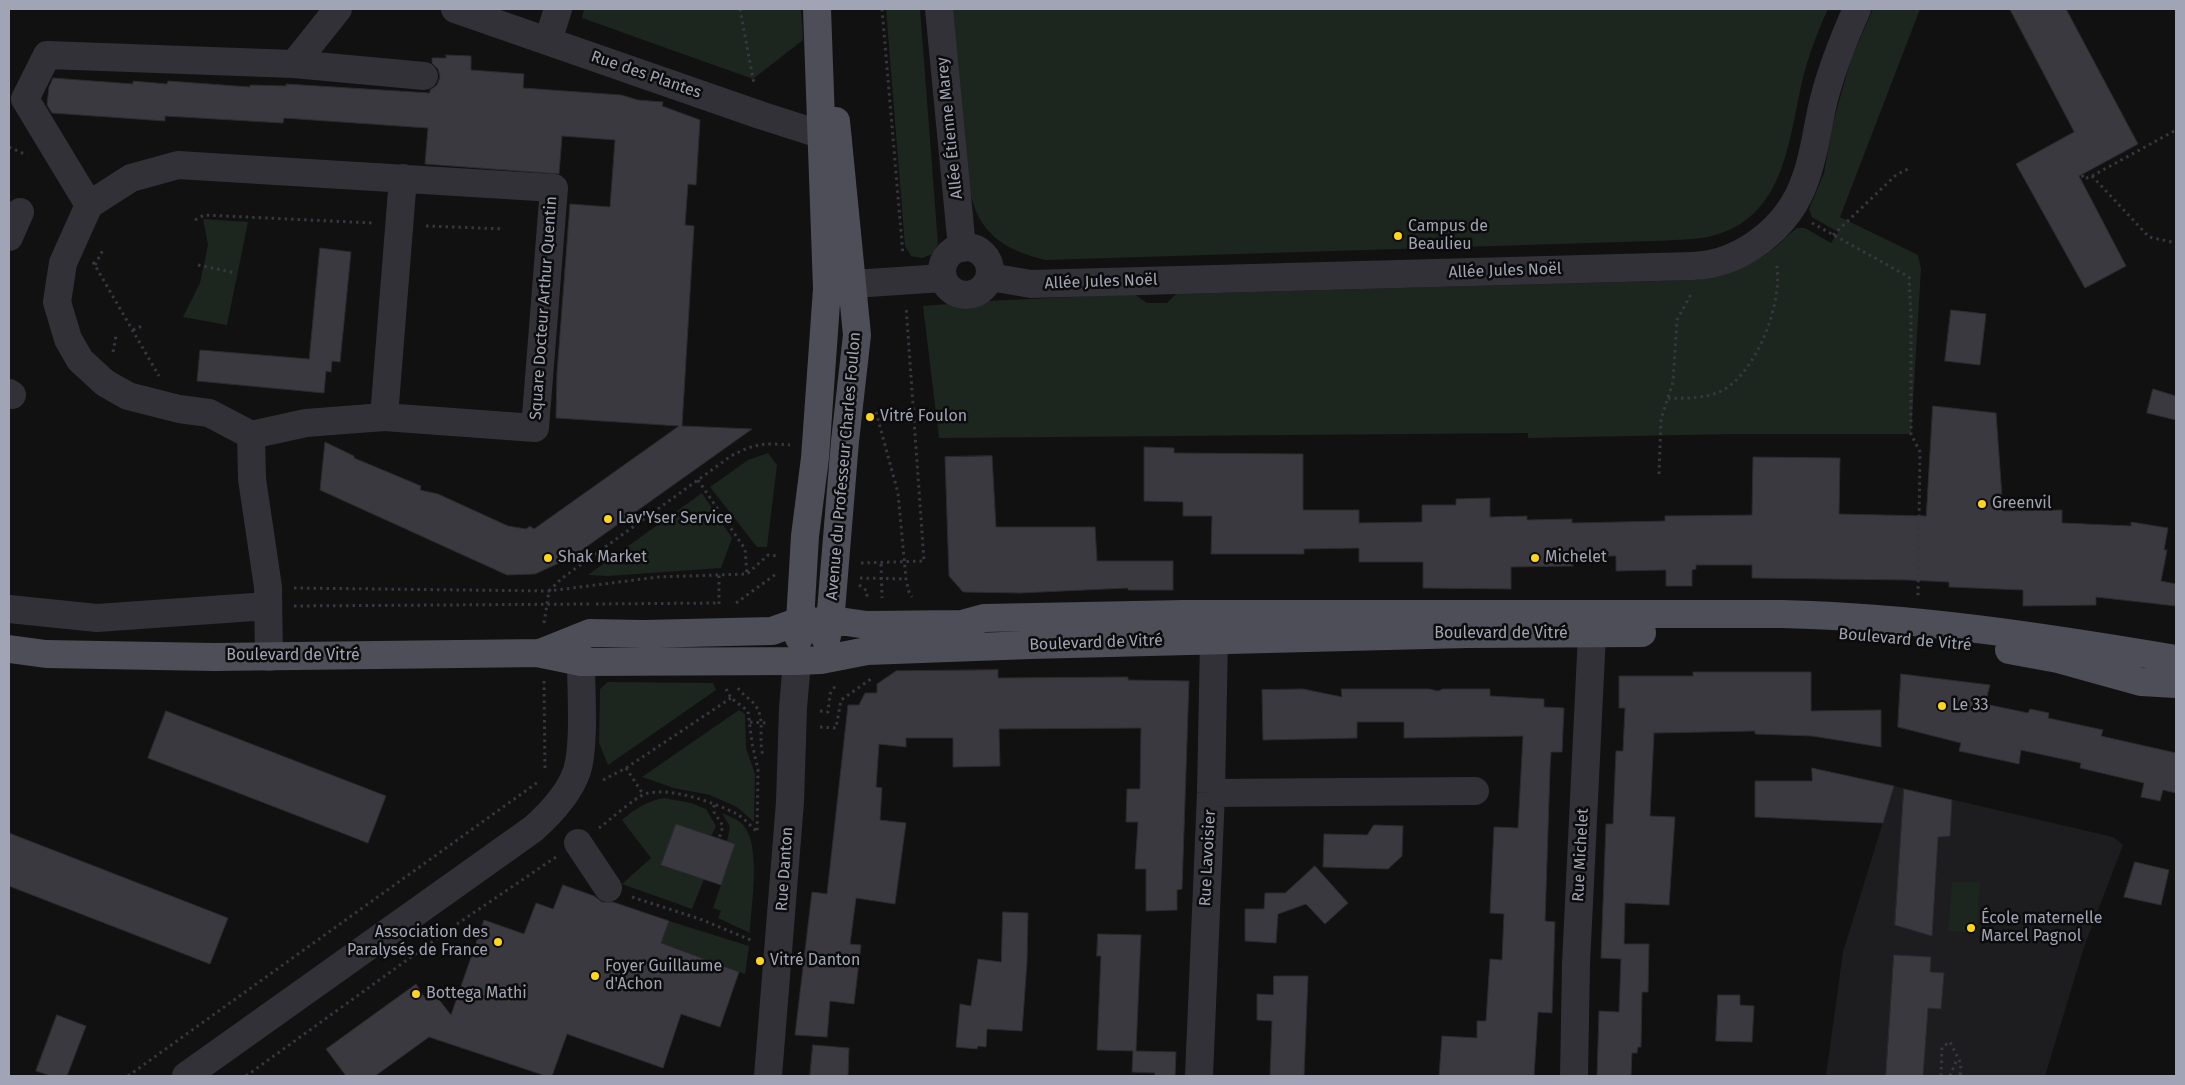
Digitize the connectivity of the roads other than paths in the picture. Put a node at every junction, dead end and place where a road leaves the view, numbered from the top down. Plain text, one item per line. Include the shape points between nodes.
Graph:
1 (338, 9) edge
2 (455, 9) edge
3 (558, 9) edge
4 (817, 9) edge
5 (939, 9) edge
6 (1857, 9) edge
7 (548, 41) junction
8 (294, 64) junction
9 (424, 76) dead end
10 (829, 136) junction
11 (403, 178) junction
12 (89, 205) junction
13 (20, 212) dead end
14 (9, 237) edge
15 (962, 248) junction
16 (990, 277) junction
17 (943, 278) junction
18 (853, 284) junction
19 (827, 289) junction
20 (384, 417) junction
21 (251, 435) junction
22 (268, 597) junction
23 (9, 609) edge
24 (800, 621) junction
25 (830, 623) junction
26 (1592, 634) junction
27 (1214, 639) junction
28 (9, 649) edge
29 (540, 653) junction
30 (269, 657) junction
31 (2176, 659) edge
32 (809, 660) junction
33 (580, 662) junction
34 (2176, 684) edge
35 (1475, 791) dead end
36 (1211, 793) junction
37 (587, 837) road end
38 (608, 888) road end
39 (186, 1076) edge
40 (768, 1076) edge
41 (1199, 1076) edge
42 (1574, 1076) edge

1 - 8 street
2 - 7 street, Rue des Plantes
3 - 7 street
4 - 10 main road, Avenue du Professeur Charles Foulon via 819,42 832,80
5 - 15 street, Allée Étienne Marey
6 - 16 street, Allée Jules Noël via 1829,81 1805,182 1790,210 1766,235 1732,258 1693,266 1031,284
7 - 10 street, Rue des Plantes
8 - 9 street
8 - 12 street via 47,55 24,99
10 - 18 main road, Avenue du Professeur Charles Foulon
10 - 19 main road, Avenue du Professeur Charles Foulon
11 - 12 street, Square Docteur Arthur Quentin via 178,165 131,178
11 - 20 street
11 - 20 street, Square Docteur Arthur Quentin via 554,188 535,428
12 - 21 street via 63,263 57,302 68,339 80,360 105,383 128,396 210,413
13 - 14 street
15 - 16 street via 970,247 984,255
15 - 17 street via 948,255 942,270
16 - 17 street via 981,290 966,296 952,290
17 - 18 street
18 - 19 street
18 - 25 main road, Avenue du Professeur Charles Foulon via 857,335 846,421
19 - 24 main road, Avenue du Professeur Charles Foulon
20 - 21 street, Square Docteur Arthur Quentin via 306,423
21 - 22 street via 252,480
22 - 23 street via 97,618
22 - 30 street
24 - 25 main road, Boulevard de Vitré
24 - 29 main road, Boulevard de Vitré via 772,631 590,633
24 - 32 main road
25 - 31 main road, Boulevard de Vitré via 962,624 984,618 1184,614 1826,615 2020,634
25 - 32 main road
26 - 27 main road, Boulevard de Vitré
26 - 34 main road, Boulevard de Vitré via 1769,631 1869,636 2013,651 2142,682
26 - 42 street, Rue Michelet via 1576,964
27 - 32 main road, Boulevard de Vitré via 882,650
27 - 36 street, Rue Lavoisier
28 - 30 main road, Boulevard de Vitré via 46,654
29 - 30 main road, Boulevard de Vitré
29 - 33 main road, Boulevard de Vitré
32 - 33 main road, Boulevard de Vitré
32 - 40 street, Rue Danton via 793,708 790,802
33 - 39 street via 580,756 577,772 561,801 547,817
35 - 36 street
36 - 41 street, Rue Lavoisier
37 - 38 street

